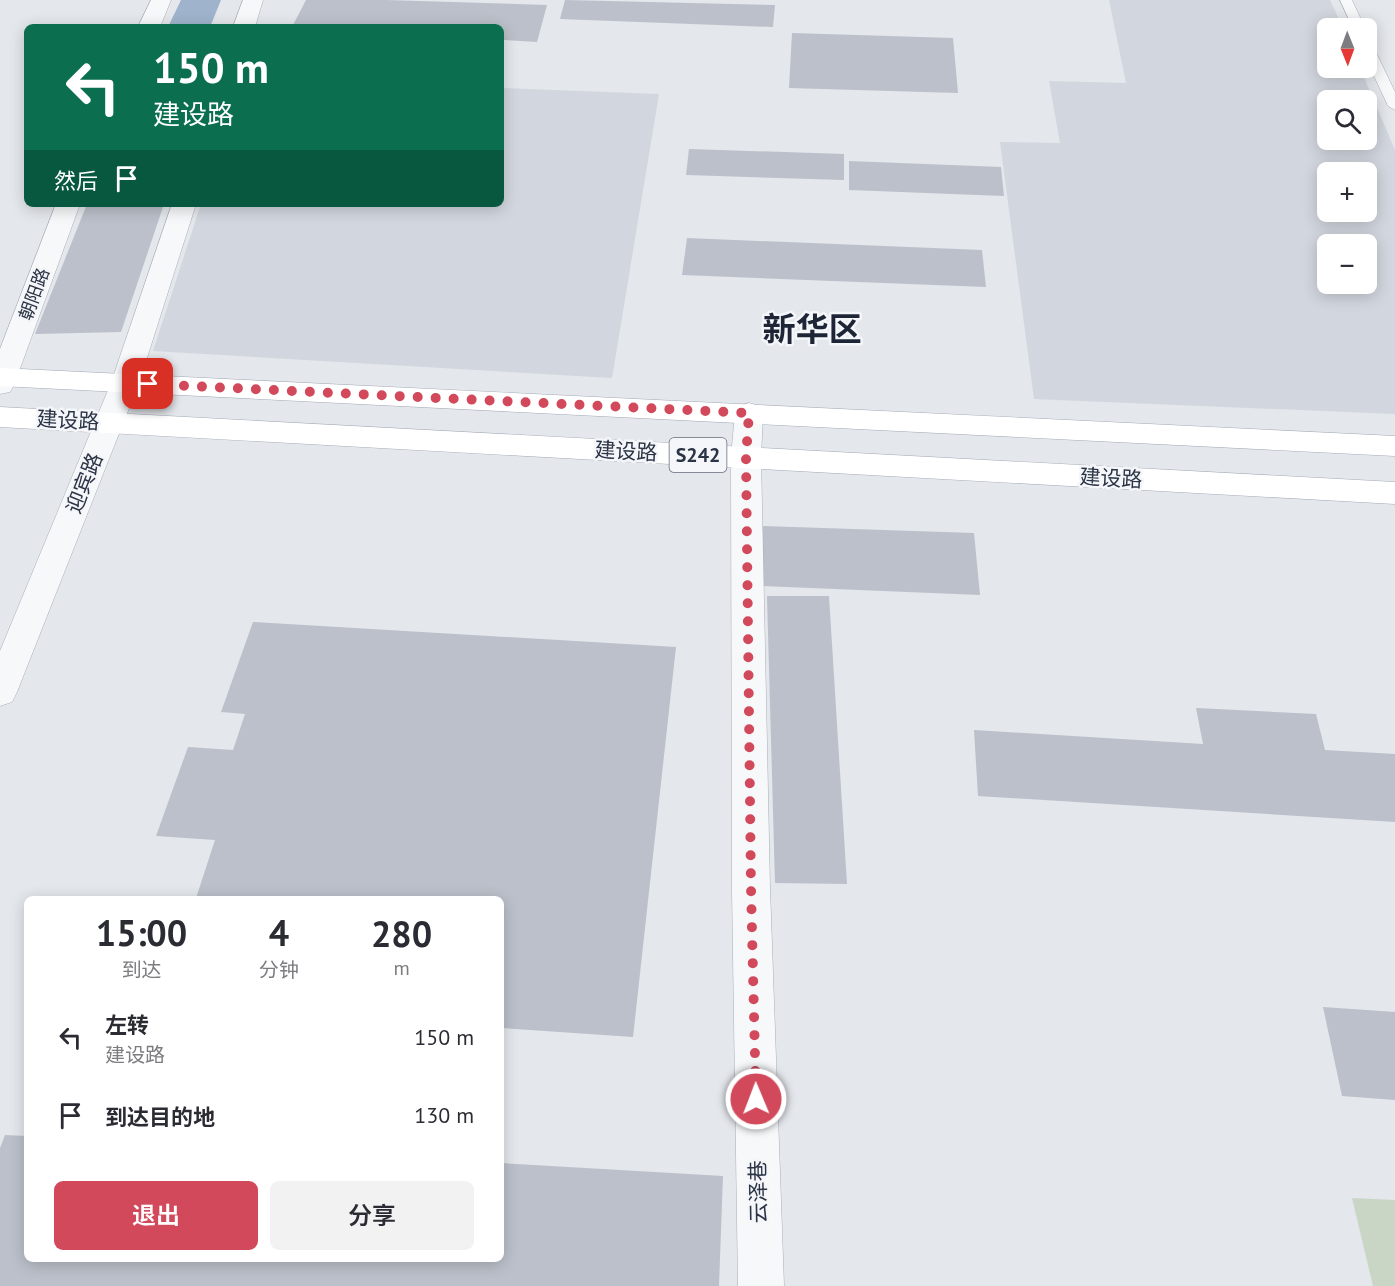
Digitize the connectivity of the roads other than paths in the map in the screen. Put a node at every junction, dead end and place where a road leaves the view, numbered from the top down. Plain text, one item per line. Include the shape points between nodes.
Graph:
1 (161, 0) edge
2 (253, 0) edge
3 (1346, 0) edge
4 (1354, 18) edge
5 (150, 24) edge
6 (245, 24) edge
7 (1377, 68) edge
8 (1395, 106) edge
9 (67, 207) edge
10 (183, 207) edge
11 (1, 380) edge
12 (124, 383) junction
13 (749, 413) junction
14 (0, 417) edge
15 (108, 422) junction
16 (1395, 446) edge
17 (746, 457) junction
18 (1395, 493) edge
19 (0, 692) edge
20 (761, 1286) edge

1 - 5 street
2 - 6 street
3 - 4 lane
7 - 8 lane
9 - 11 street, 朝阳路
10 - 12 street, 迎宾路
11 - 12 main road, 建设路 / S242
12 - 13 main road, 建设路 / S242
12 - 15 street, 迎宾路
13 - 16 main road, 建设路 / S242
13 - 17 street, 云泽巷
14 - 15 main road, 建设路 / S242
15 - 17 main road, 建设路 / S242
15 - 19 street, 迎宾路
17 - 18 main road, 建设路 / S242
17 - 20 street, 云泽巷

